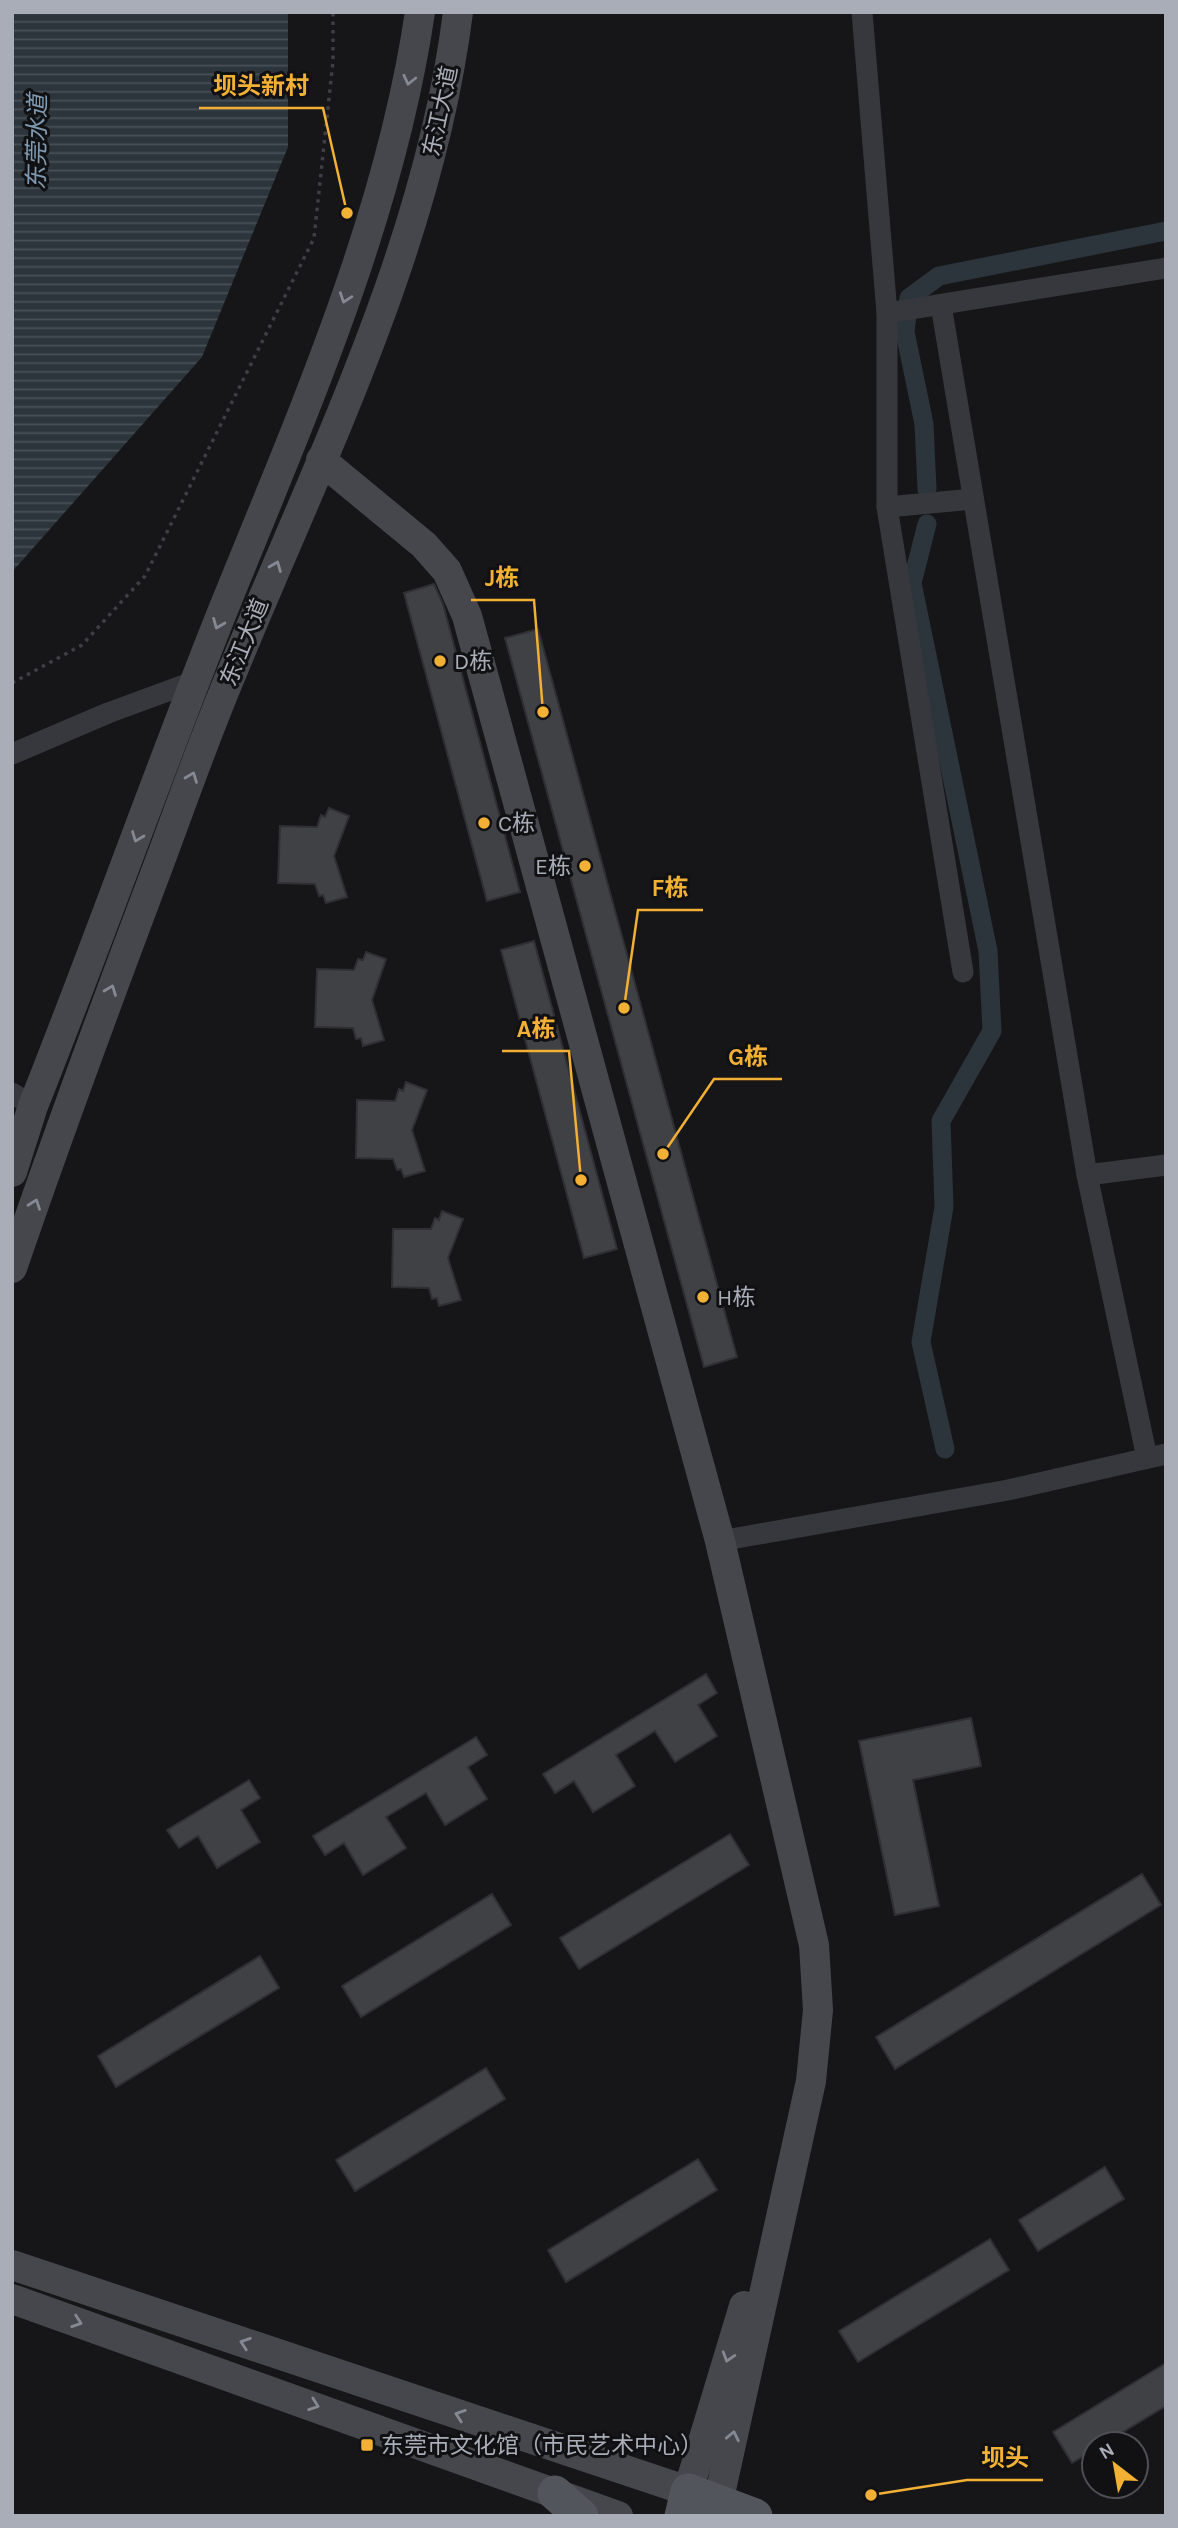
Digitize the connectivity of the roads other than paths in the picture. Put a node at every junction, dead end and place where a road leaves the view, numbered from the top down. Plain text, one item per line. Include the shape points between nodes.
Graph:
1 (420, 12) edge
2 (458, 12) edge
3 (862, 12) edge
4 (1166, 268) edge
5 (941, 305) junction
6 (887, 313) junction
7 (321, 460) junction
8 (973, 499) junction
9 (887, 507) junction
10 (195, 681) junction
11 (12, 754) edge
12 (962, 972) dead end
13 (23, 1100) edge
14 (1166, 1164) edge
15 (12, 1172) edge
16 (1087, 1175) junction
17 (12, 1268) edge
18 (1156, 1456) edge
19 (720, 1541) junction
20 (12, 2265) edge
21 (12, 2299) edge
22 (555, 2493) junction
23 (701, 2506) edge
24 (581, 2516) edge
25 (618, 2516) edge
26 (755, 2516) edge

1 -> 10 main road, 东江大道 via 411,71 369,231
2 - 7 main road, 东江大道 via 436,142 407,243
3 - 6 street
4 - 5 street
5 - 6 street
5 - 8 street
6 - 9 street
17 -> 7 main road, 东江大道 via 223,692
7 - 19 main road via 424,545 447,571 467,616
8 - 9 street
8 - 16 street
9 - 12 street
10 - 11 street
10 -> 13 main road, 东江大道
13 - 15 main road, 东江大道
14 - 16 street
16 - 18 street
18 - 19 street via 1008,1490
19 - 23 main road via 814,1945 818,2010 811,2081
23 -> 20 main road
21 -> 22 main road
22 - 24 main road
22 - 25 main road
23 - 26 main road

